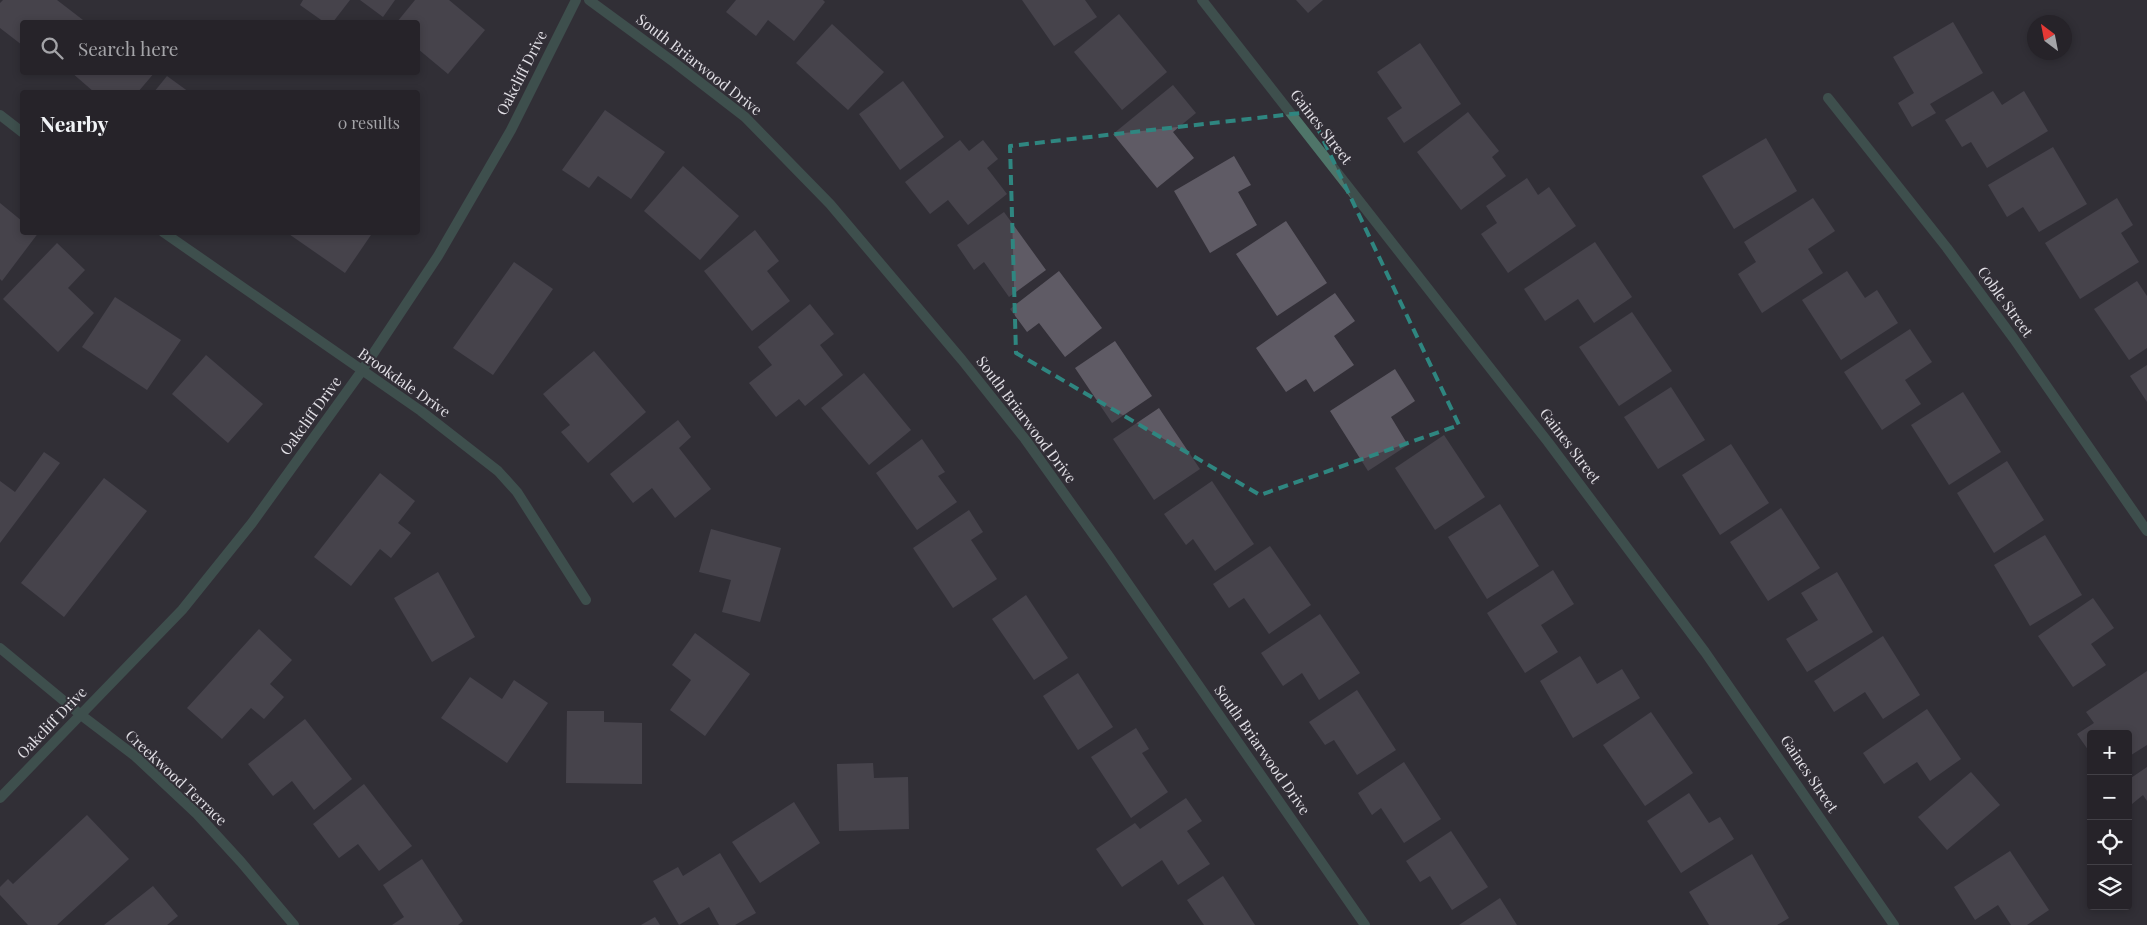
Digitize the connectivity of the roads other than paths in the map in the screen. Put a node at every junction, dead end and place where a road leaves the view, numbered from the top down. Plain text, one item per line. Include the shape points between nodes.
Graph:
1 (576, 0) edge
2 (589, 0) edge
3 (1202, 0) edge
4 (1828, 98) dead end
5 (0, 115) edge
6 (20, 130) edge
7 (167, 235) edge
8 (361, 372) junction
9 (2147, 531) edge
10 (586, 600) dead end
11 (0, 648) edge
12 (81, 715) junction
13 (0, 798) edge
14 (294, 925) edge
15 (1365, 925) edge
16 (1894, 925) edge

1 - 8 street, Oakcliff Drive via 511,130 448,239
2 - 15 street, South Briarwood Drive via 745,117 830,204 962,360 1025,439 1103,547
3 - 16 street, Gaines Street via 1548,442 1700,644
4 - 9 street, Coble Street via 1964,271
5 - 6 street
7 - 8 street, Brookdale Drive
8 - 10 street, Brookdale Drive via 421,412 498,471 517,492
8 - 12 street, Oakcliff Drive via 252,523 182,610
11 - 12 street, Creekwood Terrace
12 - 13 street, Oakcliff Drive
12 - 14 street, Creekwood Terrace via 135,756 197,814

